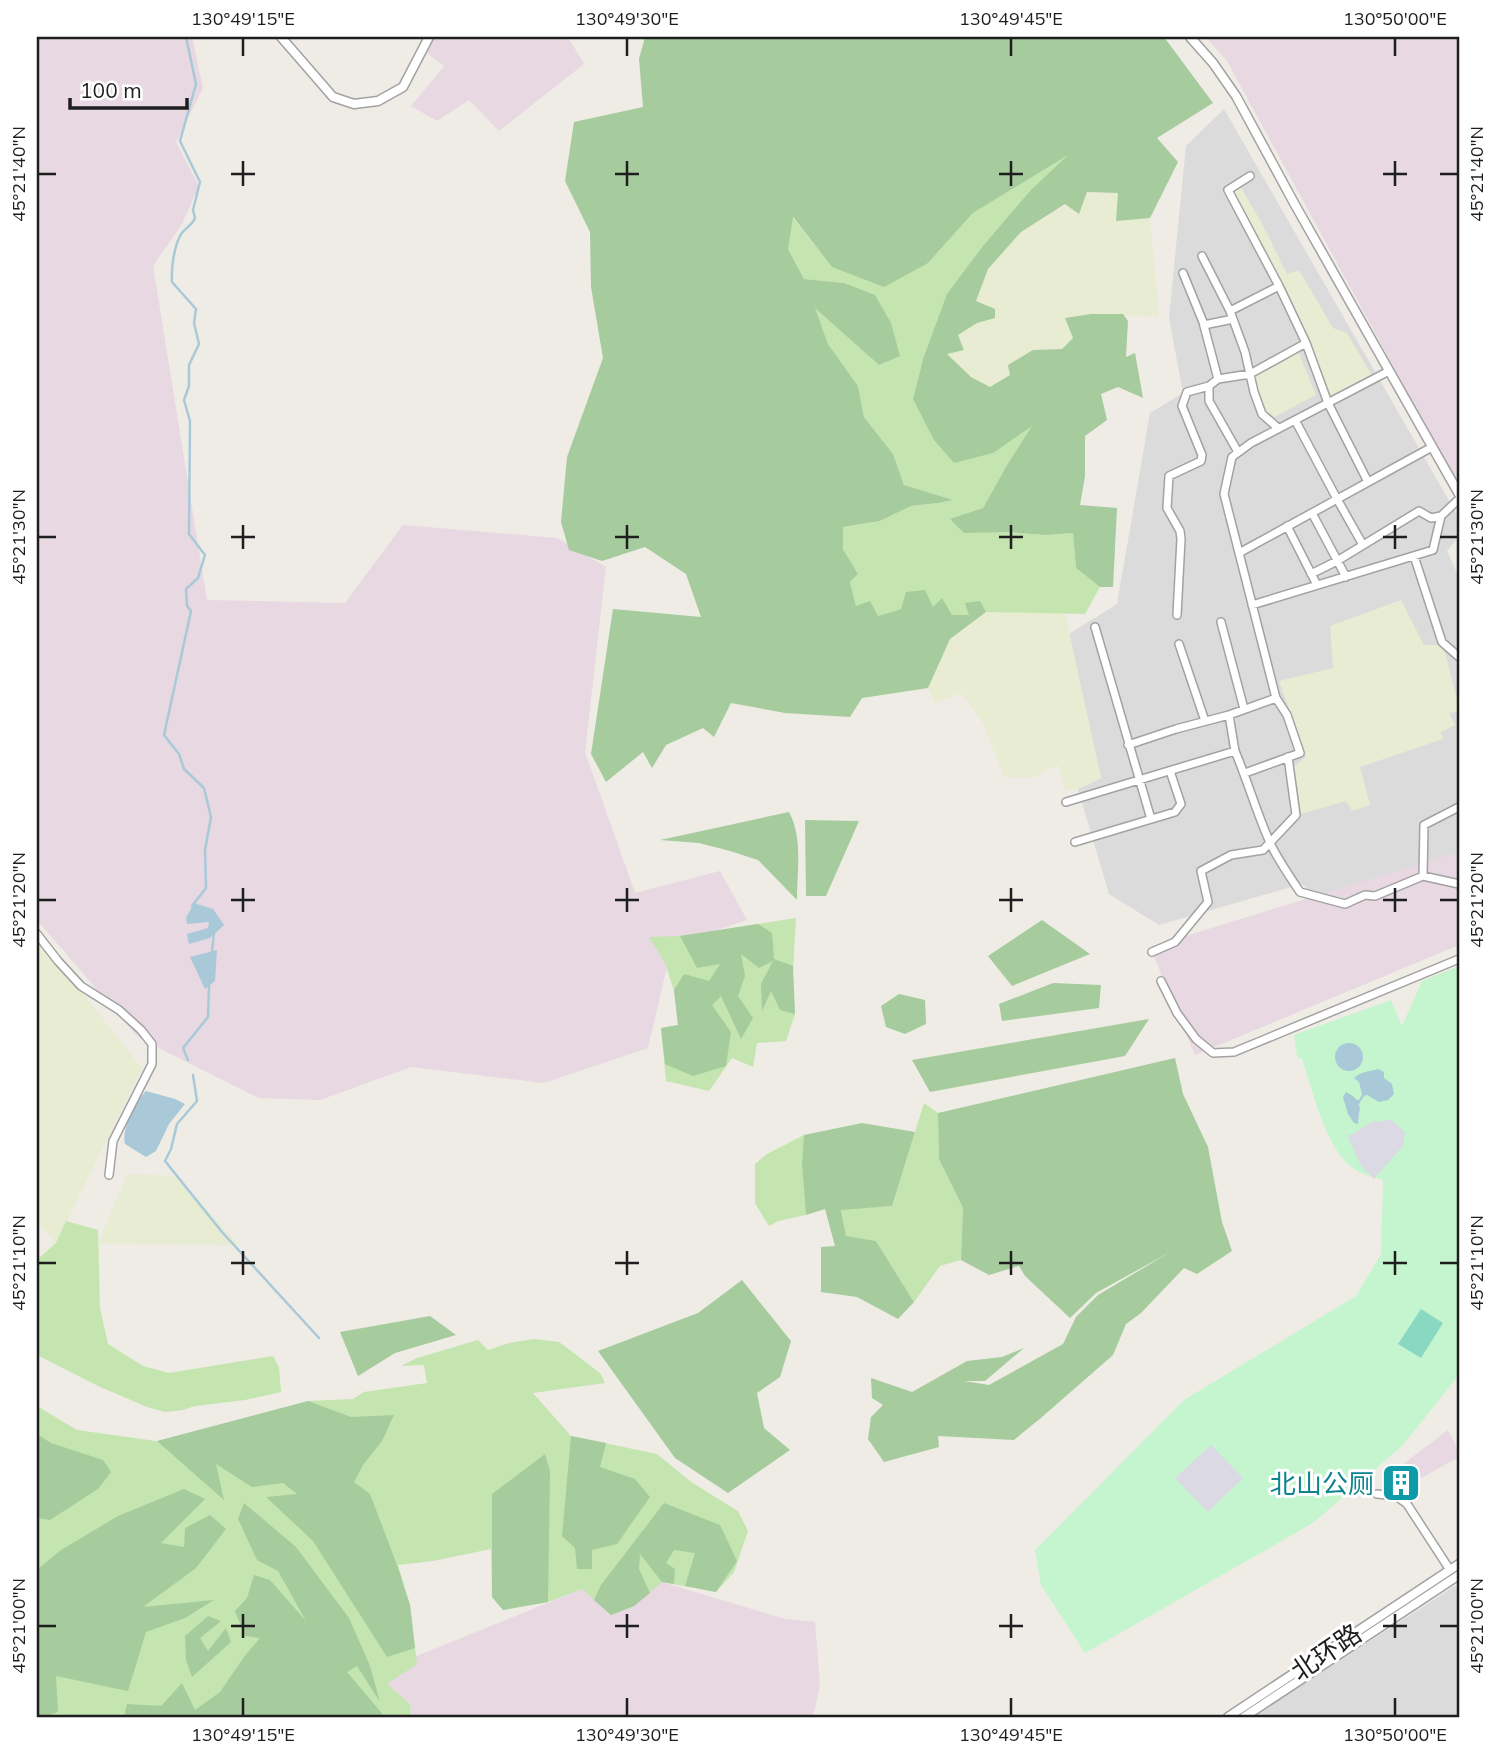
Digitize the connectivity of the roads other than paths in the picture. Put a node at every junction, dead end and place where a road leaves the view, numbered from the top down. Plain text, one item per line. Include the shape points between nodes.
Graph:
1 (281, 37) edge
2 (429, 37) edge
3 (1190, 37) edge
4 (1250, 176) dead end
5 (1202, 256) dead end
6 (1183, 273) dead end
7 (1279, 286) junction
8 (1230, 311) junction
9 (1233, 319) junction
10 (1204, 325) junction
11 (1306, 342) junction
12 (1389, 371) junction
13 (1250, 374) junction
14 (1218, 379) junction
15 (1209, 386) junction
16 (1328, 403) junction
17 (1295, 420) junction
18 (1278, 428) junction
19 (1432, 447) junction
20 (1238, 452) junction
21 (1368, 482) junction
22 (1459, 497) edge
23 (1337, 499) junction
24 (1312, 513) junction
25 (1441, 516) junction
26 (1287, 526) junction
27 (1363, 545) junction
28 (1239, 553) junction
29 (1413, 556) junction
30 (1337, 561) junction
31 (1311, 574) junction
32 (1346, 576) junction
33 (1317, 585) junction
34 (1252, 605) junction
35 (1177, 615) dead end
36 (1221, 622) dead end
37 (1095, 628) dead end
38 (1179, 644) dead end
39 (1459, 657) edge
40 (1276, 698) junction
41 (1244, 709) junction
42 (1229, 715) junction
43 (1205, 721) junction
44 (1128, 745) junction
45 (1235, 751) junction
46 (1288, 757) junction
47 (1170, 771) junction
48 (1244, 773) junction
49 (1138, 780) junction
50 (1066, 802) dead end
51 (1459, 807) edge
52 (1151, 819) junction
53 (1075, 842) dead end
54 (1270, 843) junction
55 (1423, 876) junction
56 (1459, 884) edge
57 (37, 934) edge
58 (1152, 952) dead end
59 (1459, 959) edge
60 (1161, 981) dead end
61 (109, 1175) dead end
62 (1377, 1493) dead end
63 (1456, 1572) edge
64 (1228, 1717) edge
65 (1244, 1717) edge

1 - 2 street via 333,97 354,104 378,101 403,87
3 - 12 street via 1236,96
4 - 7 street via 1228,190
5 - 8 street
6 - 10 street
7 - 8 street
7 - 11 street
8 - 9 street
9 - 10 street
9 - 13 street
10 - 14 street
11 - 13 street
11 - 16 street
12 - 16 street
12 - 19 street
13 - 14 street
13 - 18 street via 1262,414
14 - 15 street
15 - 20 street via 1209,401
15 - 35 street via 1187,392 1182,406 1201,461 1170,476 1167,508 1181,539
16 - 17 street
16 - 21 street
17 - 18 street
17 - 23 street
18 - 20 street
19 - 21 street
19 - 22 street
20 - 28 street via 1232,457 1224,494
21 - 23 street
22 - 25 street
23 - 24 street
23 - 27 street
24 - 26 street
24 - 30 street
25 - 27 street via 1431,518 1419,511
25 - 29 street via 1433,550
26 - 28 street
26 - 31 street
27 - 30 street
28 - 34 street
29 - 32 street
29 - 39 street via 1442,642
30 - 31 street
30 - 32 street
31 - 33 street
32 - 33 street
33 - 34 street
34 - 40 street
36 - 41 street
37 - 44 street
38 - 43 street
40 - 41 street
40 - 46 street via 1300,753
41 - 42 street
42 - 43 street
42 - 45 street
43 - 44 street
44 - 49 street
45 - 47 street
45 - 48 street
46 - 48 street
46 - 54 street via 1296,815
47 - 49 street
47 - 52 street via 1181,804 1175,812
48 - 54 street
49 - 50 street
49 - 52 street
51 - 55 street via 1424,825
52 - 53 street
54 - 55 street via 1300,892 1345,904
54 - 58 street via 1263,850 1231,855 1201,871 1208,902 1175,942
55 - 56 street
57 - 61 street via 81,986 119,1010 152,1044 152,1064 113,1141
59 - 60 street via 1234,1052 1213,1053 1196,1039
62 - 63 street via 1396,1496 1407,1504
63 - 64 street, 北环路
63 - 65 street

